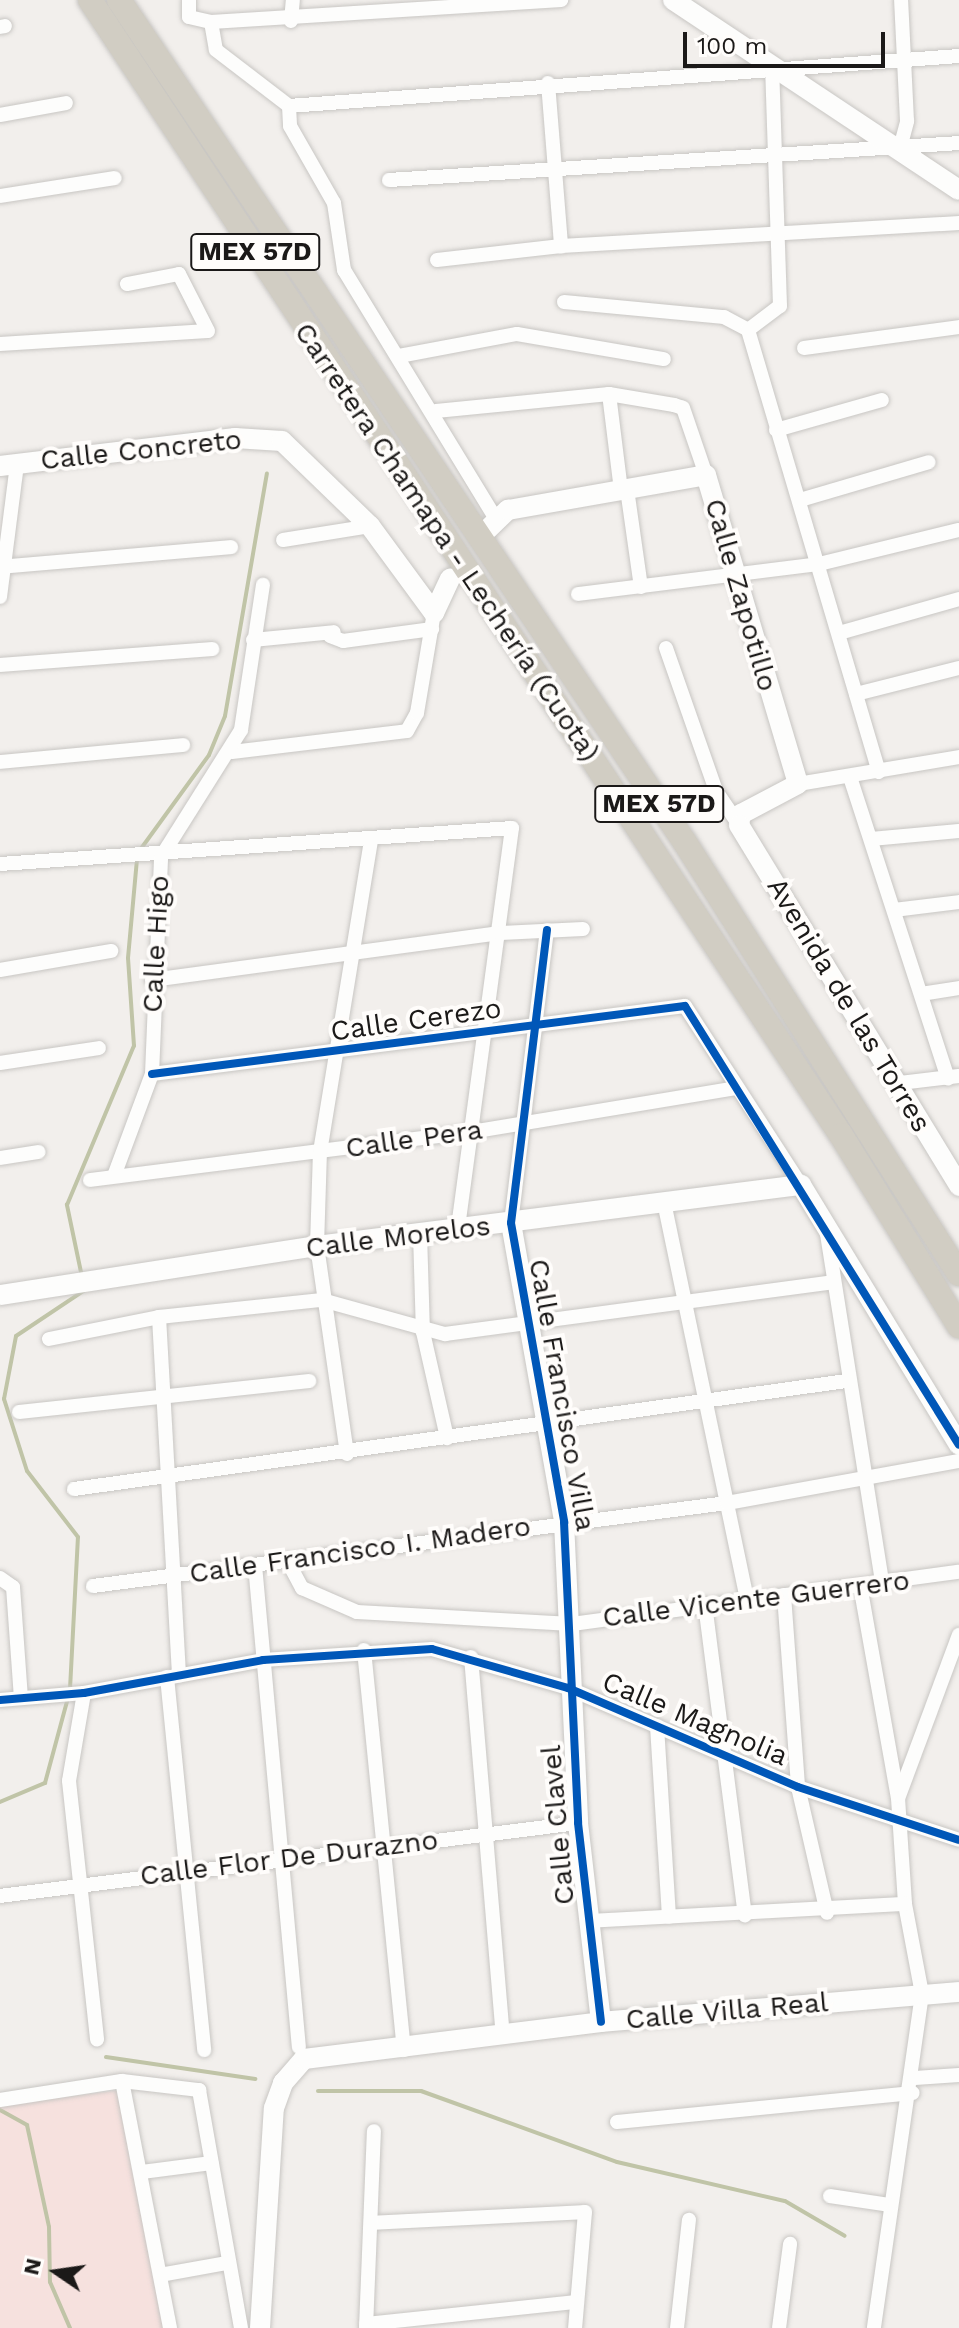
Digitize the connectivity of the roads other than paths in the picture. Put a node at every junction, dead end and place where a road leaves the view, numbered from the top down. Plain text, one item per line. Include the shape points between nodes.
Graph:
1 (90, 0) edge
2 (119, 0) edge
3 (189, 0) edge
4 (293, 0) edge
5 (561, 0) edge
6 (673, 0) edge
7 (901, 0) edge
8 (423, 6) edge
9 (402, 7) edge
10 (291, 21) junction
11 (211, 22) junction
12 (959, 56) edge
13 (904, 59) junction
14 (772, 67) junction
15 (548, 83) junction
16 (66, 103) dead end
17 (289, 106) junction
18 (0, 115) edge
19 (959, 143) edge
20 (900, 148) junction
21 (776, 151) junction
22 (555, 166) junction
23 (115, 178) dead end
24 (389, 180) dead end
25 (959, 190) edge
26 (0, 196) edge
27 (959, 223) edge
28 (777, 235) junction
29 (561, 246) junction
30 (437, 260) dead end
31 (127, 284) dead end
32 (564, 302) dead end
33 (959, 327) edge
34 (748, 330) junction
35 (0, 344) edge
36 (804, 348) dead end
37 (399, 356) junction
38 (664, 359) dead end
39 (609, 394) junction
40 (882, 400) dead end
41 (436, 411) junction
42 (776, 430) junction
43 (929, 462) dead end
44 (8, 465) edge
45 (706, 475) junction
46 (624, 490) junction
47 (800, 500) junction
48 (492, 524) joint
49 (370, 526) junction
50 (959, 530) edge
51 (283, 540) dead end
52 (231, 547) dead end
53 (819, 564) junction
54 (2, 567) edge
55 (731, 574) junction
56 (450, 579) dead end
57 (263, 585) dead end
58 (641, 587) junction
59 (578, 594) dead end
60 (0, 597) edge
61 (959, 599) edge
62 (433, 621) junction
63 (839, 633) junction
64 (253, 640) junction
65 (666, 648) dead end
66 (212, 649) dead end
67 (0, 665) edge
68 (959, 668) edge
69 (856, 694) junction
70 (183, 745) dead end
71 (232, 752) junction
72 (959, 757) edge
73 (0, 762) edge
74 (879, 772) junction
75 (850, 777) junction
76 (798, 784) junction
77 (739, 825) junction
78 (959, 831) edge
79 (871, 839) junction
80 (371, 840) junction
81 (161, 857) junction
82 (0, 864) edge
83 (959, 902) edge
84 (894, 910) junction
85 (583, 929) dead end
86 (547, 930) junction
87 (500, 933) junction
88 (111, 951) dead end
89 (355, 952) junction
90 (0, 970) edge
91 (152, 980) junction
92 (959, 988) edge
93 (921, 994) junction
94 (540, 1026) junction
95 (486, 1031) junction
96 (99, 1048) dead end
97 (334, 1053) junction
98 (0, 1063) edge
99 (152, 1074) junction
100 (954, 1077) edge
101 (900, 1083) junction
102 (736, 1088) junction
103 (528, 1121) junction
104 (471, 1132) junction
105 (39, 1152) dead end
106 (320, 1152) junction
107 (0, 1158) edge
108 (955, 1175) edge
109 (114, 1176) junction
110 (90, 1180) dead end
111 (801, 1185) junction
112 (664, 1202) junction
113 (511, 1223) junction
114 (826, 1225) junction
115 (458, 1229) junction
116 (420, 1233) junction
117 (317, 1246) junction
118 (959, 1274) edge
119 (833, 1282) junction
120 (0, 1295) edge
121 (322, 1300) junction
122 (683, 1305) junction
123 (159, 1317) junction
124 (959, 1326) edge
125 (527, 1327) junction
126 (423, 1332) junction
127 (49, 1339) dead end
128 (309, 1381) dead end
129 (846, 1381) junction
130 (163, 1397) junction
131 (705, 1404) junction
132 (19, 1412) dead end
133 (545, 1425) junction
134 (447, 1438) junction
135 (959, 1445) edge
136 (347, 1454) junction
137 (959, 1461) edge
138 (168, 1477) junction
139 (865, 1482) junction
140 (74, 1489) dead end
141 (727, 1503) junction
142 (564, 1522) junction
143 (287, 1560) junction
144 (255, 1565) junction
145 (959, 1572) edge
146 (170, 1576) junction
147 (5, 1578) edge
148 (882, 1583) junction
149 (860, 1585) junction
150 (93, 1586) dead end
151 (784, 1595) junction
152 (747, 1599) junction
153 (705, 1604) junction
154 (572, 1624) junction
155 (959, 1635) edge
156 (364, 1650) junction
157 (471, 1657) junction
158 (263, 1660) junction
159 (173, 1676) junction
160 (568, 1688) junction
161 (81, 1693) junction
162 (26, 1698) junction
163 (0, 1700) edge
164 (657, 1726) junction
165 (724, 1755) junction
166 (798, 1787) junction
167 (898, 1798) junction
168 (578, 1823) junction
169 (897, 1823) junction
170 (486, 1835) junction
171 (959, 1840) edge
172 (383, 1847) junction
173 (284, 1862) junction
174 (188, 1871) junction
175 (79, 1884) junction
176 (0, 1896) edge
177 (905, 1904) junction
178 (827, 1913) junction
179 (745, 1915) junction
180 (669, 1917) junction
181 (588, 1921) junction
182 (959, 1992) edge
183 (922, 1994) junction
184 (601, 2022) junction
185 (503, 2036) junction
186 (97, 2039) dead end
187 (204, 2050) dead end
188 (404, 2050) junction
189 (302, 2053) junction
190 (959, 2075) edge
191 (122, 2081) junction
192 (914, 2085) junction
193 (0, 2100) edge
194 (617, 2122) dead end
195 (374, 2131) dead end
196 (211, 2163) junction
197 (142, 2172) junction
198 (830, 2196) dead end
199 (890, 2205) junction
200 (689, 2220) dead end
201 (371, 2223) junction
202 (790, 2244) dead end
203 (226, 2263) junction
204 (160, 2275) junction
205 (577, 2302) junction
206 (366, 2326) edge
207 (170, 2328) edge
208 (241, 2328) edge
209 (260, 2328) edge
210 (575, 2328) edge
211 (677, 2328) edge
212 (779, 2328) edge
213 (874, 2328) edge

1 - 124 highway, Carretera Chamapa - Lechería (Cuota) / MEX 57D via 841,1135
2 - 118 highway, Carretera Chamapa - Lechería (Cuota) / MEX 57D via 684,841
3 - 11 street via 189,17
4 - 10 street
5 - 8 street
6 - 14 street
7 - 13 street
8 - 9 street
9 - 10 street
10 - 11 street
11 - 17 street via 216,50
12 - 13 street
13 - 14 street
13 - 20 street via 907,121
14 - 15 street
14 - 20 street
14 - 21 street
15 - 17 street
15 - 22 street
16 - 18 street
17 - 37 street via 290,126 334,203 344,270
19 - 20 street
20 - 21 street
20 - 25 street
21 - 22 street
21 - 28 street
22 - 24 street
22 - 29 street
23 - 26 street
27 - 28 street
28 - 29 street
28 - 34 street via 780,306
29 - 30 street
31 - 35 street via 179,274 208,331
32 - 34 street via 724,317
33 - 36 street
34 - 42 street
37 - 38 street via 517,334
37 - 41 street
39 - 41 street
39 - 45 street, Calle Zapotillo via 683,408
39 - 46 street
40 - 42 street
41 - 48 street
42 - 47 street
43 - 47 street
44 - 49 street, Calle Concreto via 260,438 282,441
44 - 54 street
45 - 46 street
45 - 55 street, Calle Zapotillo
46 - 48 street via 508,510
46 - 58 street
47 - 53 street
49 - 51 street
49 - 62 street
50 - 53 street
52 - 54 street
53 - 55 street
53 - 63 street
54 - 60 street
55 - 58 street
55 - 76 street, Calle Zapotillo
56 - 62 street
57 - 64 street
58 - 59 street
61 - 63 street
62 - 64 street via 351,637
62 - 71 street via 417,713 407,731
63 - 69 street
64 - 71 street
65 - 77 street via 716,791
66 - 67 street
68 - 69 street
69 - 74 street
70 - 73 street
71 - 81 street, Calle Higo via 201,786
72 - 74 street
74 - 75 street
75 - 76 street
75 - 79 street
76 - 77 street via 741,814
77 - 101 street, Avenida de las Torres
78 - 79 street
79 - 84 street
80 - 81 street
80 - 87 street via 512,828
80 - 89 street
81 - 82 street
81 - 91 street, Calle Higo
83 - 84 street
84 - 93 street
85 - 86 street
86 - 87 street
86 - 94 street
87 - 89 street
87 - 95 street
88 - 90 street
89 - 91 street
89 - 97 street
91 - 99 street, Calle Higo
92 - 93 street
93 - 100 street
94 - 95 street, Calle Cerezo
94 - 102 street, Calle Cerezo via 685,1006
94 - 103 street
95 - 97 street, Calle Cerezo
95 - 104 street
96 - 98 street
97 - 99 street, Calle Cerezo
97 - 106 street
99 - 109 street, Calle Higo
100 - 101 street
101 - 108 street, Avenida de las Torres
102 - 103 street, Calle Pera
102 - 111 street
103 - 104 street, Calle Pera
103 - 113 street
104 - 106 street, Calle Pera
104 - 115 street
105 - 107 street
106 - 109 street, Calle Pera
106 - 117 street
109 - 110 street, Calle Pera
111 - 112 street, Calle Morelos
111 - 114 street
112 - 113 street, Calle Morelos
112 - 122 street
113 - 115 street, Calle Morelos
113 - 125 street, Calle Francisco Villa
114 - 119 street
114 - 135 street
115 - 116 street, Calle Morelos
116 - 117 street, Calle Morelos
116 - 126 street
117 - 120 street, Calle Morelos
117 - 121 street
119 - 122 street
119 - 129 street
121 - 123 street
121 - 126 street
121 - 136 street
122 - 125 street
122 - 131 street
123 - 127 street
123 - 130 street
125 - 126 street
125 - 133 street, Calle Francisco Villa
126 - 134 street
128 - 130 street
129 - 131 street
129 - 139 street
130 - 132 street
130 - 138 street
131 - 133 street
131 - 141 street
133 - 134 street
133 - 142 street, Calle Francisco Villa
134 - 136 street
136 - 138 street
137 - 139 street, Calle Francisco I. Madero
138 - 140 street
138 - 146 street
139 - 141 street, Calle Francisco I. Madero
139 - 148 street
141 - 142 street, Calle Francisco I. Madero
141 - 152 street
142 - 143 street, Calle Francisco I. Madero
142 - 154 street, Calle Francisco Villa
143 - 144 street, Calle Francisco I. Madero
143 - 154 street, Calle Vicente Guerrero via 302,1588 357,1612
144 - 146 street, Calle Francisco I. Madero
144 - 158 street
145 - 148 street, Calle Vicente Guerrero
146 - 150 street, Calle Francisco I. Madero
146 - 159 street
147 - 162 street
148 - 149 street, Calle Vicente Guerrero
149 - 151 street, Calle Vicente Guerrero
149 - 167 street
151 - 152 street, Calle Vicente Guerrero
151 - 166 street
152 - 153 street, Calle Vicente Guerrero
153 - 154 street, Calle Vicente Guerrero
153 - 165 street
154 - 160 street, Calle Clavel
155 - 167 street
156 - 157 street, Calle Magnolia
156 - 158 street
156 - 172 street
157 - 160 street, Calle Magnolia
157 - 170 street
158 - 159 street
158 - 173 street
159 - 161 street
159 - 174 street
160 - 164 street, Calle Magnolia
160 - 168 street, Calle Clavel
161 - 162 street
161 - 175 street via 69,1781
162 - 163 street
164 - 165 street, Calle Magnolia
164 - 180 street
165 - 166 street, Calle Magnolia
165 - 179 street
166 - 169 street, Calle Magnolia
166 - 178 street
167 - 169 street
168 - 170 street, Calle Flor De Durazno
168 - 181 street, Calle Clavel
169 - 171 street, Calle Magnolia
169 - 177 street
170 - 172 street, Calle Flor De Durazno
170 - 185 street
172 - 173 street, Calle Flor De Durazno
172 - 188 street
173 - 174 street, Calle Flor De Durazno
173 - 189 street
174 - 175 street, Calle Flor De Durazno
174 - 187 street
175 - 176 street, Calle Flor De Durazno
175 - 186 street
177 - 178 street
177 - 183 street
178 - 179 street
179 - 180 street
180 - 181 street
181 - 184 street, Calle Clavel
182 - 183 street, Calle Villa Real
183 - 184 street, Calle Villa Real
183 - 192 street
184 - 185 street, Calle Villa Real
185 - 188 street, Calle Villa Real
188 - 189 street, Calle Villa Real
189 - 209 street via 274,2108
190 - 192 street
191 - 193 street
191 - 196 street via 199,2090
191 - 197 street
192 - 194 street
192 - 199 street
195 - 201 street
196 - 197 street
196 - 203 street
197 - 204 street
198 - 199 street
199 - 213 street
200 - 211 street
201 - 205 street via 585,2212
201 - 206 street
202 - 212 street
203 - 204 street
203 - 208 street
204 - 207 street
205 - 206 street
205 - 210 street

